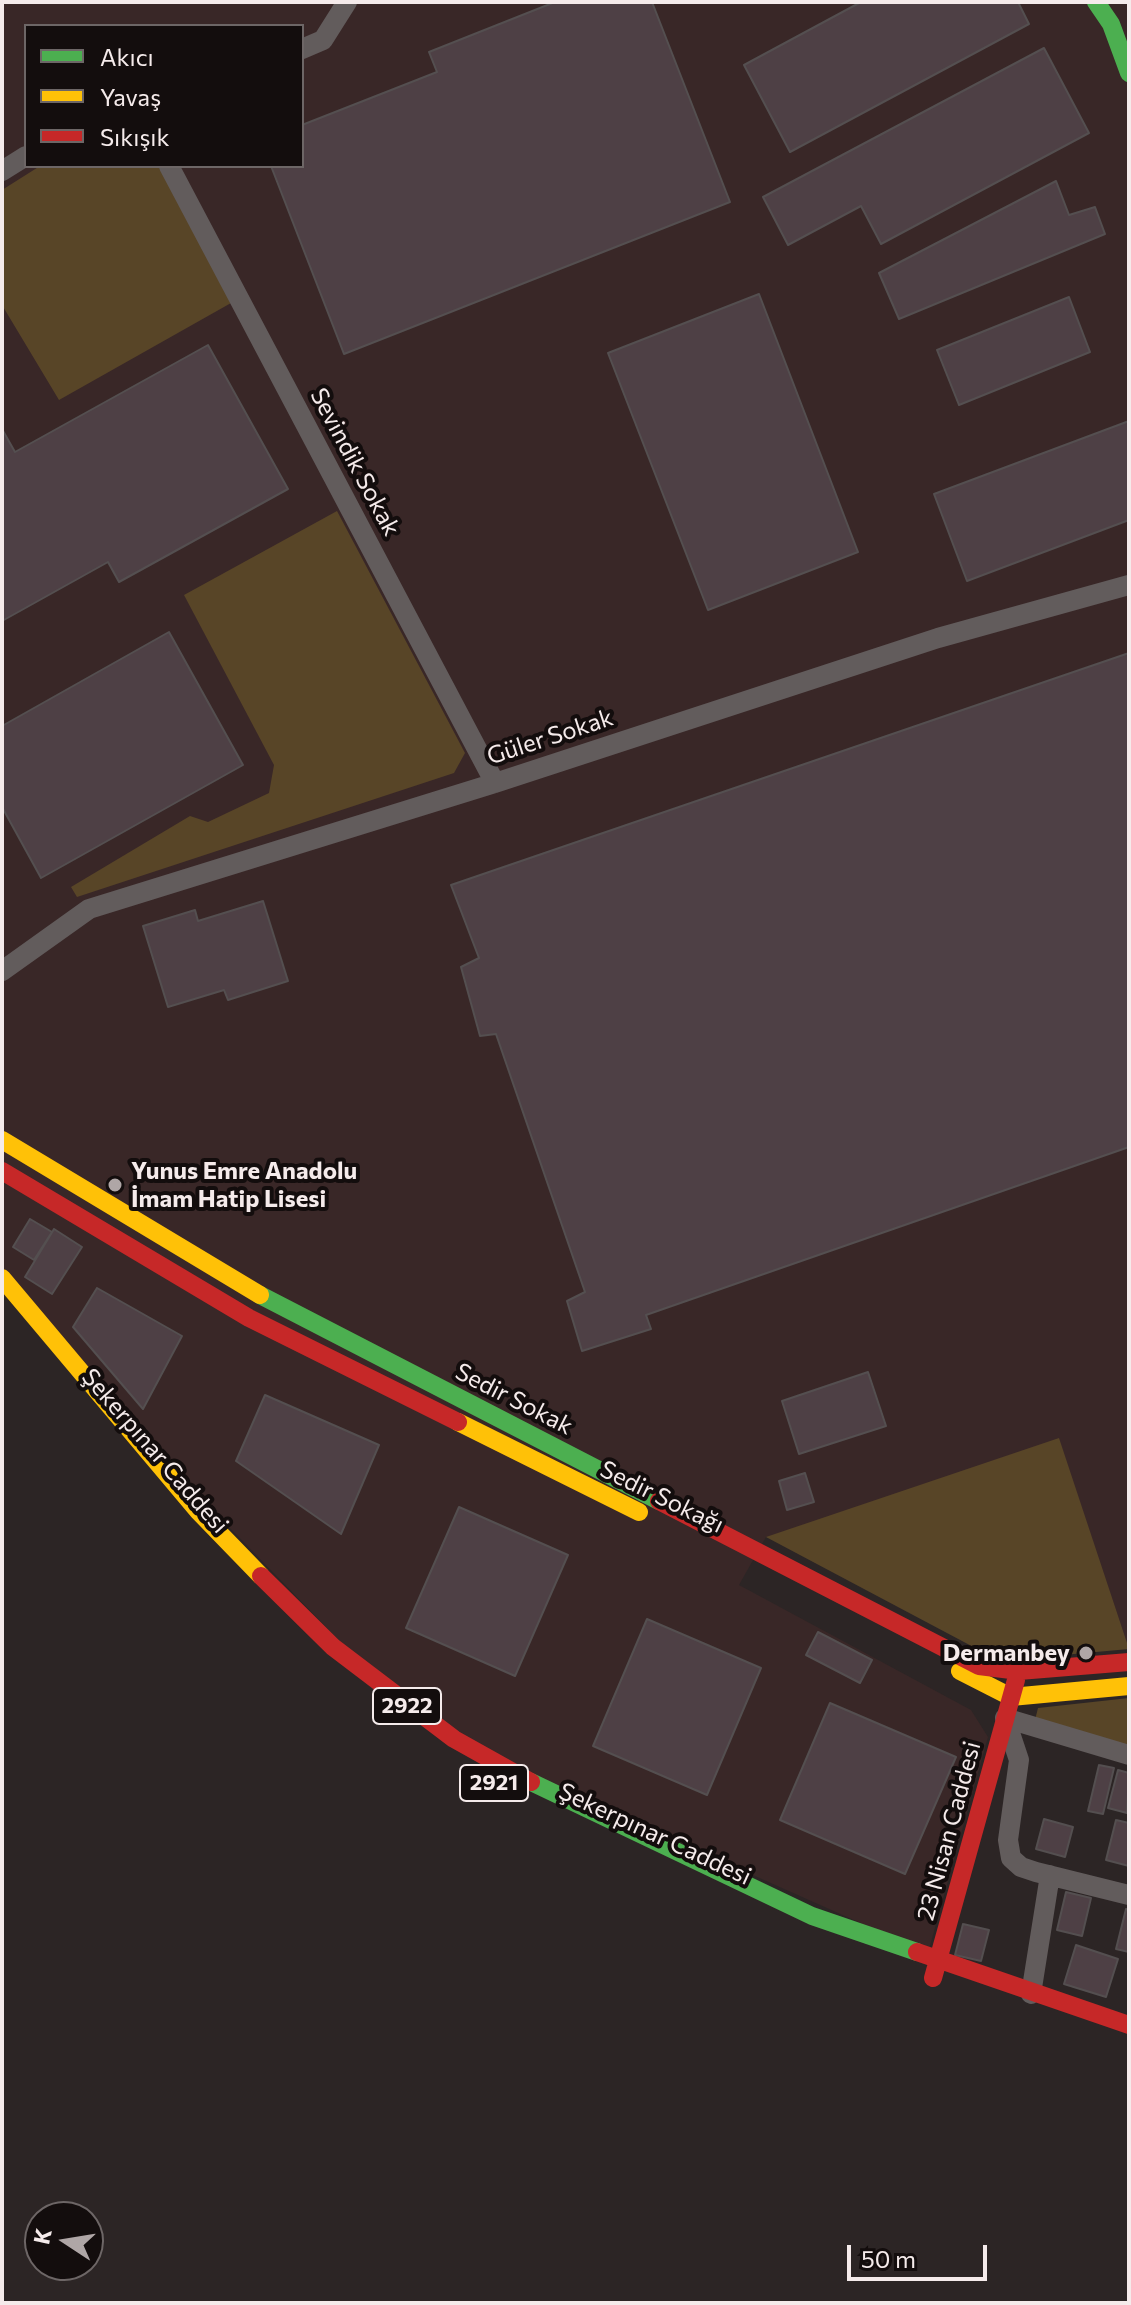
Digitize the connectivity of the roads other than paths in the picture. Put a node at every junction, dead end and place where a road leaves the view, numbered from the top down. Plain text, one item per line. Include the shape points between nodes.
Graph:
1 (347, 2) edge
2 (1096, 2) edge
3 (304, 48) edge
4 (1129, 73) edge
5 (24, 157) edge
6 (170, 168) edge
7 (2, 171) edge
8 (1129, 585) edge
9 (495, 783) junction
10 (2, 971) edge
11 (2, 1140) edge
12 (5, 1173) edge
13 (2, 1278) edge
14 (173, 1512) dead end
15 (197, 1538) dead end
16 (1129, 1662) edge
17 (1019, 1671) junction
18 (1129, 1686) edge
19 (1011, 1697) junction
20 (1005, 1718) junction
21 (423, 1739) dead end
22 (1129, 1755) edge
23 (577, 1825) dead end
24 (1050, 1875) junction
25 (687, 1878) dead end
26 (1129, 1895) edge
27 (939, 1975) junction
28 (1036, 2009) junction
29 (1129, 2025) edge
30 (1129, 2041) edge

1 - 3 street via 323,40
2 - 4 street via 1111,24
5 - 7 street
6 - 9 street, Sevindik Sokak
8 - 9 street, Güler Sokak via 938,638
9 - 10 street, Güler Sokak via 89,909
11 - 17 street, Sedir Sokak via 255,1293 979,1666
12 - 19 street, Sedir Sokağı via 249,1318
13 - 27 street, 2922 via 239,1555 333,1647 423,1717 498,1766 661,1848
14 - 15 street, Şekerpınar Caddesi
16 - 17 street
17 - 19 street, 23 Nisan Caddesi
18 - 19 street
19 - 20 street, 23 Nisan Caddesi
20 - 22 street
20 - 24 street via 1019,1760 1008,1840 1011,1858 1021,1867
20 - 27 street, 23 Nisan Caddesi
21 - 23 street, Şekerpınar Caddesi / 2921
24 - 26 street
24 - 28 street
25 - 27 street, Şekerpınar Caddesi
27 - 28 street, Şekerpınar Caddesi
28 - 29 street, Şekerpınar Caddesi
28 - 30 street, Şekerpınar Caddesi

